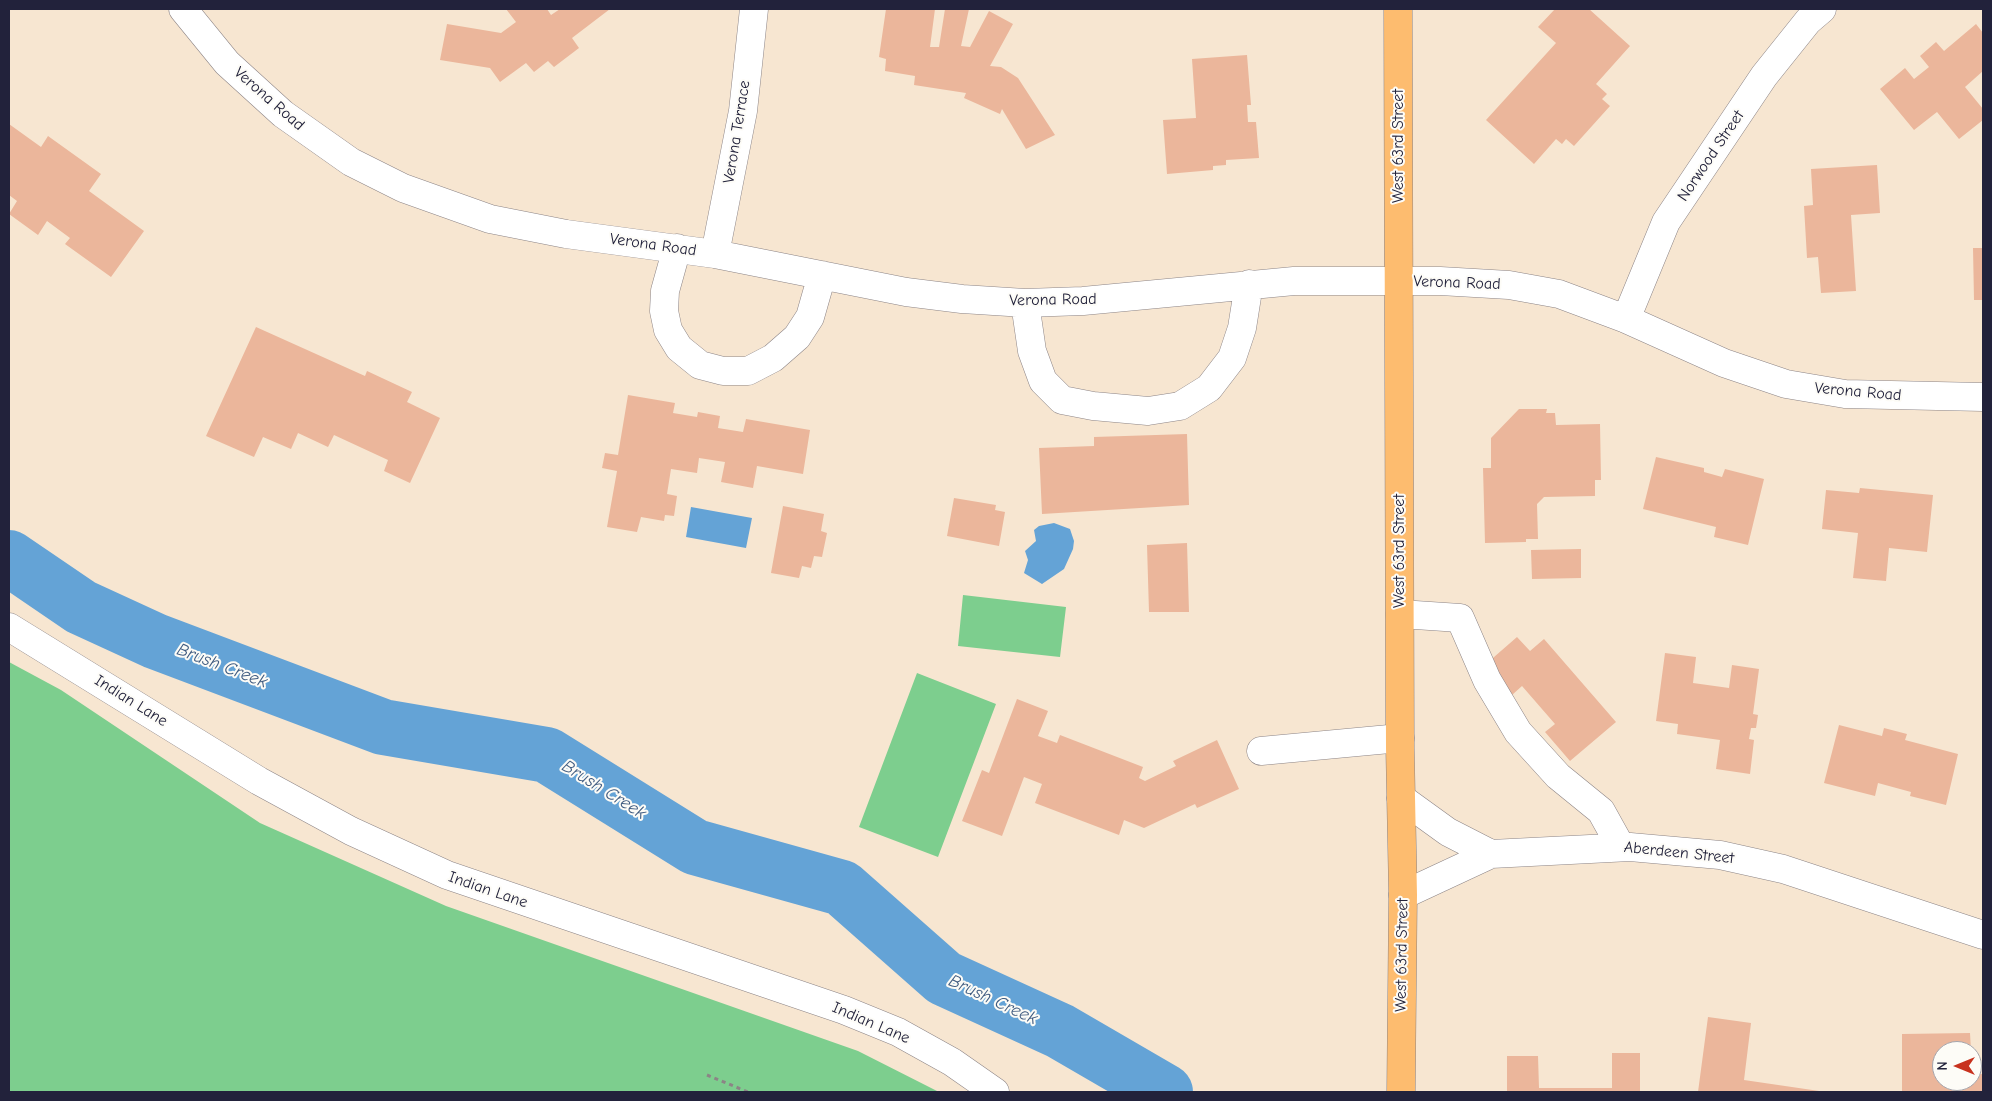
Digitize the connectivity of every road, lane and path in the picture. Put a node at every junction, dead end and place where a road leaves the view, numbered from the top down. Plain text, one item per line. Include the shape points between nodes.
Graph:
1 (183, 9) edge
2 (754, 9) edge
3 (1398, 9) edge
4 (1822, 9) edge
5 (677, 248) junction
6 (716, 254) junction
7 (822, 276) junction
8 (1398, 281) junction
9 (1249, 284) junction
10 (1025, 303) junction
11 (1626, 319) junction
12 (1983, 397) edge
13 (1400, 614) junction
14 (9, 627) edge
15 (1400, 738) junction
16 (1261, 751) dead end
17 (1401, 798) junction
18 (1621, 847) junction
19 (1491, 854) junction
20 (1403, 895) junction
21 (1983, 935) edge
22 (707, 1074) dead end
23 (748, 1092) edge
24 (995, 1092) edge
25 (1401, 1092) edge

1 - 5 street, Verona Road via 228,63 283,114 351,162 402,188 490,219 566,234
2 - 6 street, Verona Terrace via 743,112
3 - 8 main road, West 63rd Street
4 - 11 street, Norwood Street via 1764,76 1666,222
5 - 6 street, Verona Road
5 - 7 street via 665,291 664,311 668,330 679,348 700,365 723,371 748,371 773,358 797,337 810,317
6 - 7 street, Verona Road
7 - 10 street, Verona Road via 906,292
8 - 9 street, Verona Road
8 - 11 street, Verona Road via 1509,285 1559,294
8 - 13 main road, West 63rd Street
9 - 10 street, Verona Road via 1083,301
9 - 10 street via 1242,328 1232,358 1209,388 1180,406 1148,411 1062,400 1043,381 1032,351
11 - 12 street, Verona Road via 1724,363 1786,384 1845,394
13 - 15 main road, West 63rd Street
13 - 18 street via 1460,618 1487,680 1518,732 1558,776 1601,811
14 - 24 street, Indian Lane via 259,780 351,831 447,875 898,1032
15 - 16 street
15 - 17 main road, West 63rd Street
17 - 19 street via 1448,832
17 - 20 main road, West 63rd Street
18 - 19 street, Aberdeen Street
18 - 21 street, Aberdeen Street via 1720,854 1783,869
19 - 20 street, Aberdeen Street
20 - 25 main road, West 63rd Street
22 - 23 path

